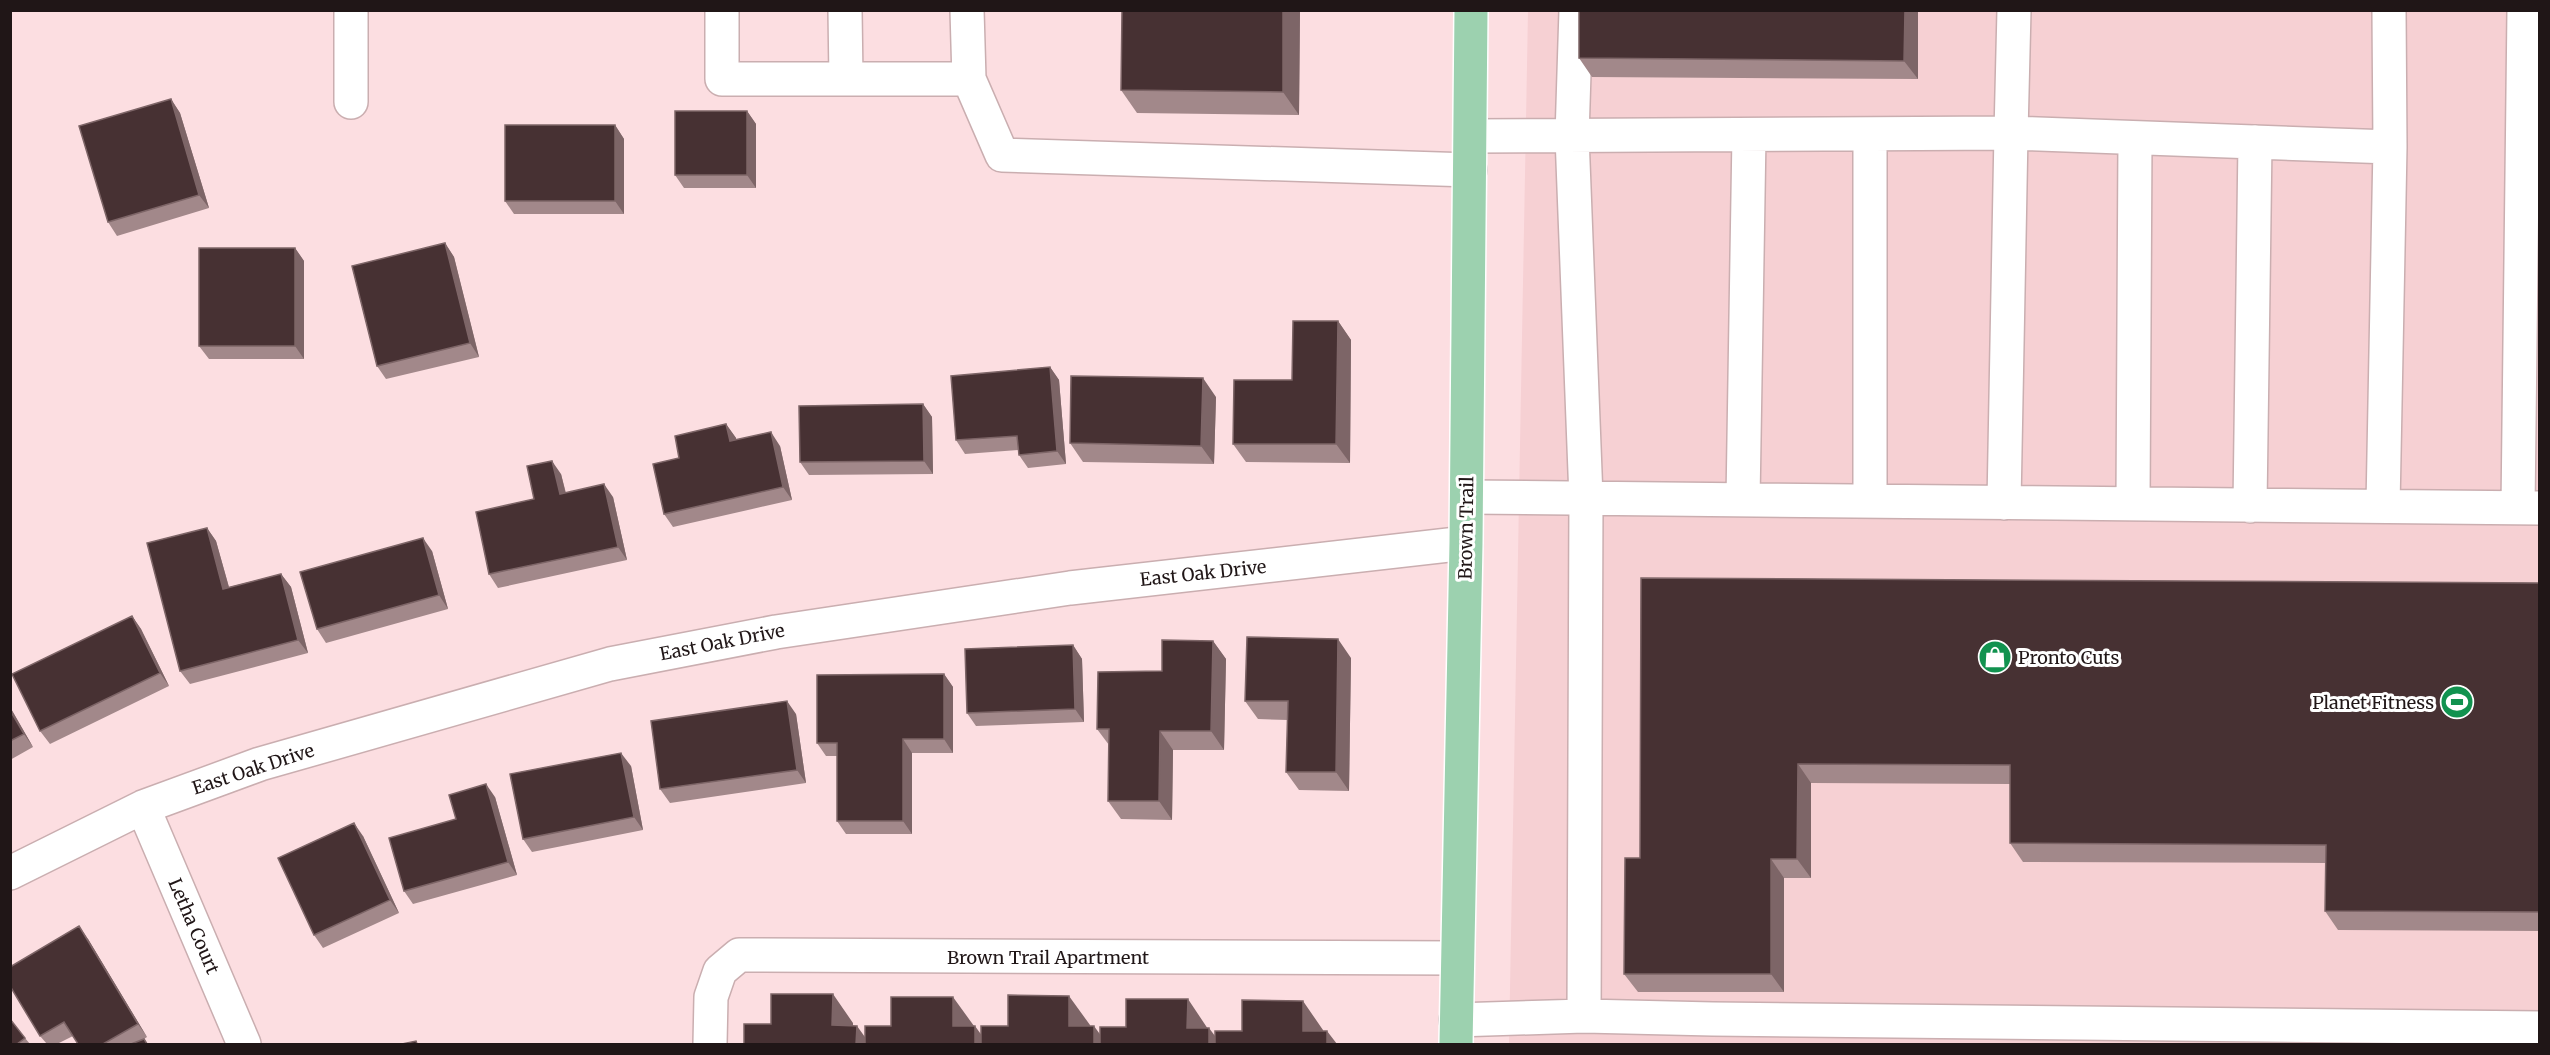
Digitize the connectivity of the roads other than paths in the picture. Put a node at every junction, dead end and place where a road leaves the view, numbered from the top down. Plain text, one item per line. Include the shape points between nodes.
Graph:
1 (351, 10) edge
2 (722, 10) edge
3 (845, 10) edge
4 (967, 10) edge
5 (1471, 10) edge
6 (1576, 10) edge
7 (2014, 10) edge
8 (2390, 10) edge
9 (2524, 10) edge
10 (846, 79) junction
11 (969, 79) junction
12 (351, 102) dead end
13 (2011, 133) junction
14 (1870, 134) junction
15 (1749, 135) junction
16 (1470, 136) junction
17 (1572, 136) junction
18 (2135, 138) junction
19 (2255, 142) junction
20 (2390, 147) junction
21 (1470, 171) junction
22 (1467, 497) junction
23 (1586, 498) junction
24 (1743, 500) junction
25 (1870, 501) junction
26 (2004, 503) junction
27 (2133, 504) junction
28 (2250, 506) junction
29 (2384, 506) junction
30 (2529, 508) edge
31 (1466, 543) junction
32 (143, 807) junction
33 (10, 873) edge
34 (1456, 958) junction
35 (1584, 1016) junction
36 (2540, 1028) edge
37 (1456, 1032) edge
38 (244, 1044) edge
39 (710, 1044) edge

1 - 12 street
2 - 10 street via 722,78
3 - 10 street
4 - 11 street
5 - 16 main road, Brown Trail
6 - 17 street
7 - 13 street
8 - 20 street
9 - 30 street
10 - 11 street
11 - 21 street via 1002,154
13 - 14 street
13 - 18 street
13 - 26 street
14 - 15 street
14 - 25 street
15 - 17 street
15 - 24 street
16 - 17 street
16 - 21 main road, Brown Trail
17 - 23 street
18 - 19 street
18 - 27 street
19 - 20 street
19 - 28 street
20 - 29 street
21 - 22 main road, Brown Trail
22 - 23 street
22 - 31 main road, Brown Trail
23 - 24 street
23 - 35 street
24 - 25 street
25 - 26 street
26 - 27 street
27 - 28 street
28 - 29 street
29 - 30 street
31 - 32 street, East Oak Drive via 1070,588 776,632 610,664 260,764
31 - 34 main road, Brown Trail
32 - 33 street, East Oak Drive
32 - 38 street, Letha Court
34 - 37 main road, Brown Trail
34 - 39 street, Brown Trail Apartment via 739,955 720,971 711,997
35 - 36 street
35 - 37 street

